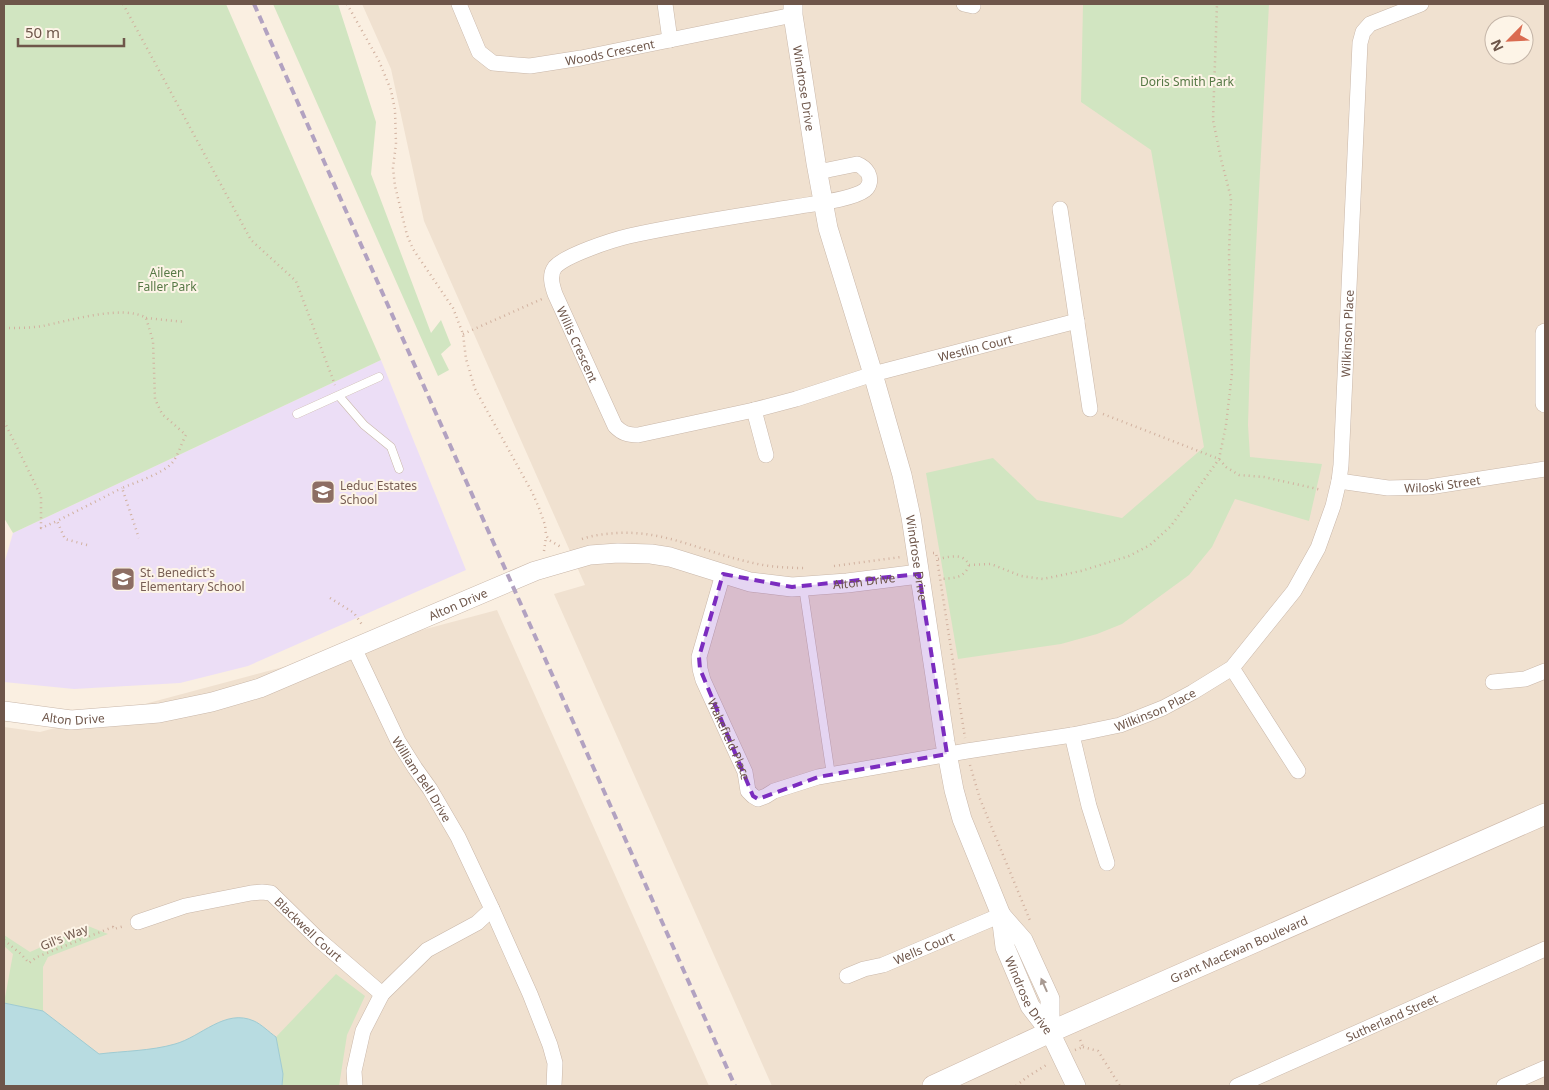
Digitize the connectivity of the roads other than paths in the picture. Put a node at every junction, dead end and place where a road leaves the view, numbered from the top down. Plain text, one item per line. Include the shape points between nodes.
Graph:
1 (459, 4) edge
2 (665, 4) edge
3 (1421, 4) edge
4 (793, 9) edge
5 (670, 40) junction
6 (818, 172) junction
7 (823, 202) junction
8 (1060, 209) dead end
9 (1077, 321) junction
10 (1545, 333) edge
11 (873, 374) junction
12 (379, 377) dead end
13 (340, 396) junction
14 (1545, 403) edge
15 (1090, 408) road end
16 (754, 410) junction
17 (297, 414) dead end
18 (766, 455) dead end
19 (399, 469) dead end
20 (1545, 469) edge
21 (1337, 487) junction
22 (723, 574) junction
23 (919, 574) junction
24 (803, 586) junction
25 (354, 648) junction
26 (1232, 668) junction
27 (1545, 671) edge
28 (1493, 682) dead end
29 (4, 711) edge
30 (1072, 735) junction
31 (947, 754) junction
32 (1298, 771) dead end
33 (831, 775) junction
34 (1545, 814) edge
35 (1107, 864) dead end
36 (492, 909) junction
37 (1001, 915) junction
38 (138, 922) road end
39 (1545, 949) edge
40 (847, 976) dead end
41 (382, 994) junction
42 (1050, 1032) junction
43 (1545, 1068) edge
44 (355, 1086) edge
45 (554, 1086) edge
46 (933, 1086) edge
47 (1076, 1086) edge
48 (1237, 1086) edge
49 (1504, 1086) edge

1 - 5 street, Woods Crescent via 479,52 494,63 530,66
2 - 5 street
3 - 21 street, Wilkinson Place via 1370,24 1360,43
4 - 5 street, Woods Crescent
4 - 6 street, Windrose Drive
6 - 7 street, Windrose Drive
6 - 7 street via 857,164 863,166 870,176 866,190
7 - 11 street, Windrose Drive via 834,250
7 - 16 street, Willis Crescent via 616,239 567,259 555,268 551,276 555,294 615,426 621,432 638,434
8 - 9 street
9 - 11 street, Westlin Court
9 - 15 street
10 - 14 street
11 - 16 street, Willis Crescent
11 - 23 street, Windrose Drive via 902,475
12 - 13 lane
13 - 17 lane
13 - 19 lane via 364,424 391,447
16 - 18 street
20 - 21 street, Wiloski Street via 1429,487
21 - 26 street, Wilkinson Place via 1318,548 1294,591
22 - 24 street, Alton Drive via 750,582
22 - 25 street, Alton Drive via 651,554 590,555 535,571
22 - 33 street, Wakefield Place via 699,657 700,669 745,772 748,791 758,799 776,790
23 - 24 street, Alton Drive
23 - 31 street, Windrose Drive
24 - 33 lane
25 - 29 street, Alton Drive via 260,688 179,710 70,720
25 - 36 street, William Bell Drive via 398,741 458,837
26 - 30 street, Wilkinson Place via 1163,708 1120,725
26 - 32 street
27 - 28 street via 1524,679
30 - 31 street, Wilkinson Place
30 - 35 street
31 - 33 street, Wakefield Place
31 - 37 street, Windrose Drive via 962,819
34 - 42 main road, Grant MacEwan Boulevard
36 - 41 street via 477,922 427,950
36 - 45 street, William Bell Drive via 550,1045 555,1063
37 - 40 street, Wells Court via 883,965
37 - 42 street, Windrose Drive via 1024,940 1050,999
38 - 41 street, Blackwell Court via 185,906 251,893 271,893
39 - 48 street, Sutherland Street
41 - 44 street via 363,1031 354,1071
42 - 46 main road, Grant MacEwan Boulevard
42 - 47 street
43 - 49 street

